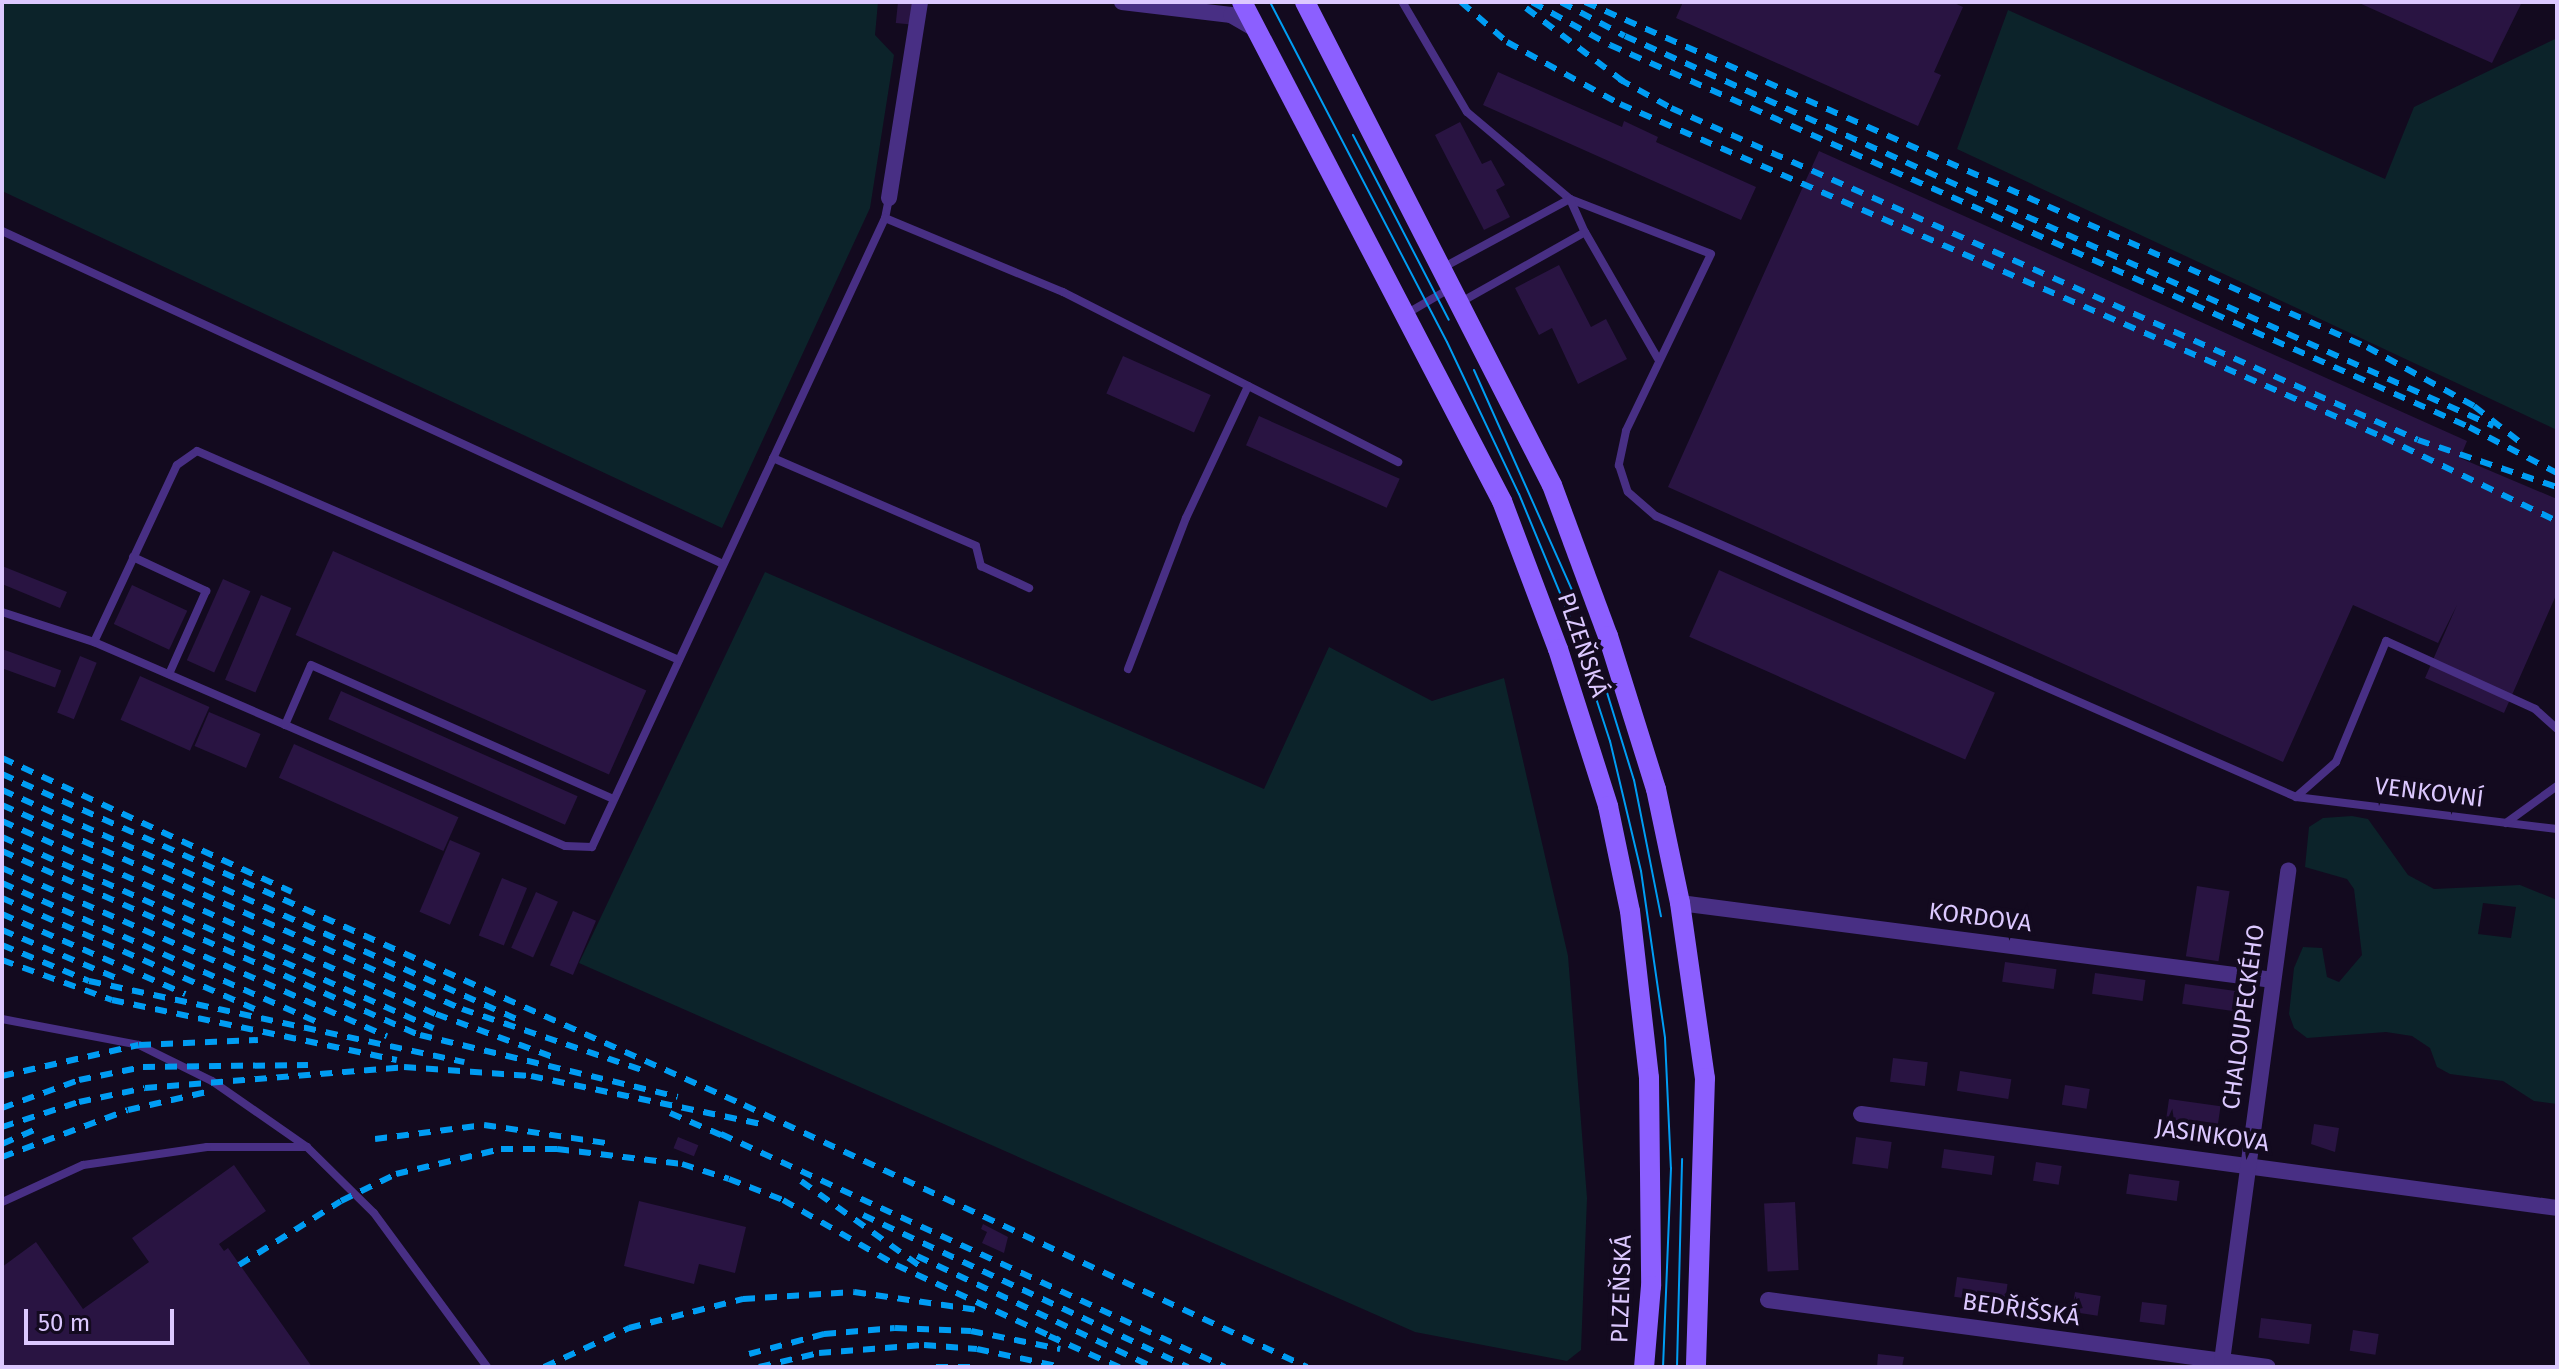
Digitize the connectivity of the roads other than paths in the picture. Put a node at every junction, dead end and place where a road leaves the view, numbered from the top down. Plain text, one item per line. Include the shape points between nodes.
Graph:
1 (920, 2) edge
2 (1122, 2) edge
3 (1242, 2) edge
4 (1305, 2) edge
5 (1403, 3) edge
6 (1256, 29) junction
7 (889, 198) joint
8 (1570, 199) junction
9 (885, 218) junction
10 (2, 231) edge
11 (1585, 232) junction
12 (1444, 267) junction
13 (1457, 294) junction
14 (1406, 314) junction
15 (1658, 359) junction
16 (1248, 386) junction
17 (773, 458) junction
18 (1398, 462) dead end
19 (133, 557) junction
20 (723, 564) junction
21 (1029, 588) dead end
22 (2, 612) edge
23 (94, 642) junction
24 (679, 660) junction
25 (1128, 669) dead end
26 (169, 674) junction
27 (285, 725) junction
28 (2557, 729) edge
29 (2557, 786) edge
30 (2296, 797) junction
31 (614, 799) junction
32 (2506, 823) junction
33 (2557, 829) edge
34 (2288, 870) dead end
35 (1680, 903) junction
36 (2273, 980) junction
37 (2, 1019) edge
38 (1861, 1114) dead end
39 (307, 1147) junction
40 (2247, 1165) junction
41 (2, 1202) edge
42 (2557, 1208) edge
43 (1768, 1300) dead end
44 (2222, 1361) junction
45 (487, 1367) edge
46 (1644, 1367) edge
47 (1696, 1367) edge
48 (2268, 1367) edge

1 - 7 street
2 - 6 street via 1231,15
3 - 6 main road, PLZEŇSKÁ
4 - 12 main road, PLZEŇSKÁ
5 - 8 lane via 1467,112
6 - 14 main road, PLZEŇSKÁ
7 - 9 lane
8 - 11 lane
8 - 12 lane
8 - 15 lane, VENKOVNÍ via 1711,254
9 - 16 lane via 1063,292
9 - 17 lane
10 - 20 lane
11 - 13 lane
11 - 15 lane
12 - 13 main road, PLZEŇSKÁ
13 - 14 lane
13 - 35 main road, PLZEŇSKÁ via 1552,485 1608,636 1656,789
14 - 46 main road, PLZEŇSKÁ via 1502,501 1558,649 1608,806 1630,911 1649,1078 1651,1286
15 - 30 lane, VENKOVNÍ via 1626,431 1619,465 1628,492 1656,516
16 - 18 lane
16 - 25 lane via 1186,518
17 - 20 lane
17 - 21 lane via 976,546 981,566
19 - 23 lane
19 - 24 lane via 177,465 197,451
19 - 26 lane via 206,591
20 - 24 lane
22 - 23 lane
23 - 26 lane
24 - 31 lane
26 - 27 lane
27 - 31 lane via 565,846 592,847
27 - 31 lane via 311,665
28 - 30 lane via 2535,709 2386,641 2336,762
29 - 32 lane
30 - 32 lane, VENKOVNÍ
32 - 33 lane, VENKOVNÍ
34 - 36 street, CHALOUPECKÉHO
35 - 36 street, KORDOVA
35 - 47 main road, PLZEŇSKÁ via 1705,1078
36 - 40 street, CHALOUPECKÉHO
37 - 39 lane via 139,1045 212,1081
38 - 40 street, JASINKOVA
39 - 41 lane via 207,1147 83,1165
39 - 45 lane via 374,1213
40 - 42 street, JASINKOVA
40 - 44 street, CHALOUPECKÉHO
43 - 44 street, BEDŘIŠSKÁ
44 - 48 street, BEDŘIŠSKÁ

